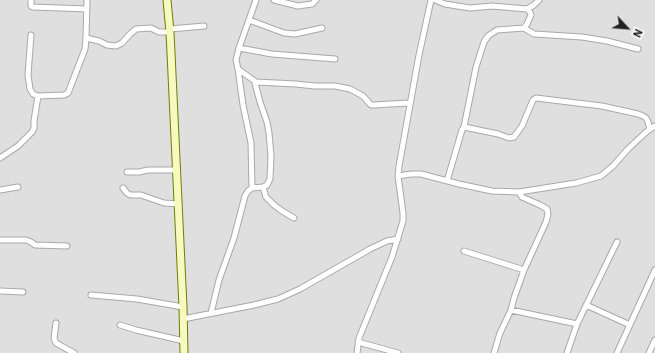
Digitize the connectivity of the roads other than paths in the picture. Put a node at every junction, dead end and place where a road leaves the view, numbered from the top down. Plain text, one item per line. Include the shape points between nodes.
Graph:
1 (31, 0) edge
2 (87, 0) edge
3 (167, 0) edge
4 (256, 0) edge
5 (274, 0) edge
6 (316, 0) edge
7 (431, 0) edge
8 (435, 0) edge
9 (539, 0) edge
10 (87, 9) junction
11 (526, 9) junction
12 (249, 20) junction
13 (204, 26) dead end
14 (322, 28) dead end
15 (524, 28) junction
16 (170, 31) junction
17 (31, 35) dead end
18 (86, 38) junction
19 (239, 48) junction
20 (638, 49) dead end
21 (335, 60) dead end
22 (238, 69) junction
23 (256, 82) junction
24 (38, 96) junction
25 (410, 103) junction
26 (464, 126) junction
27 (652, 127) edge
28 (0, 158) edge
29 (177, 170) junction
30 (127, 172) dead end
31 (398, 176) junction
32 (447, 180) junction
33 (18, 187) dead end
34 (262, 187) junction
35 (123, 188) dead end
36 (252, 188) junction
37 (0, 190) edge
38 (519, 192) junction
39 (179, 204) junction
40 (294, 218) dead end
41 (0, 240) edge
42 (398, 240) junction
43 (617, 242) dead end
44 (67, 246) dead end
45 (464, 251) dead end
46 (524, 270) junction
47 (655, 270) edge
48 (0, 291) edge
49 (23, 292) dead end
50 (91, 295) dead end
51 (586, 305) junction
52 (183, 308) junction
53 (511, 310) junction
54 (211, 313) junction
55 (183, 319) junction
56 (56, 323) dead end
57 (577, 324) junction
58 (120, 325) dead end
59 (630, 325) junction
60 (655, 340) edge
61 (184, 341) junction
62 (358, 342) junction
63 (74, 353) edge
64 (184, 353) edge
65 (357, 353) edge
66 (398, 353) edge
67 (494, 353) edge
68 (567, 353) edge
69 (618, 353) edge
70 (649, 353) edge

1 - 10 street via 33,7
2 - 10 street
3 - 16 main road
4 - 12 street
5 - 6 street via 304,6
7 - 25 street
8 - 11 street via 470,8 492,6
9 - 11 street
10 - 18 street
11 - 15 street via 531,15
12 - 14 street via 284,33 295,34
12 - 19 street
13 - 16 street
15 - 20 street via 534,34 607,41
15 - 26 street via 497,30 484,42
16 - 18 street via 136,29 116,46
16 - 29 main road
17 - 24 street via 28,74 30,89
18 - 24 street via 85,49 68,93
19 - 21 street
19 - 22 street via 236,60
22 - 23 street
22 - 36 street via 251,143
23 - 25 street via 350,89 363,96 371,105
23 - 34 street via 270,142 270,179 267,185
24 - 28 street via 32,132 18,146
25 - 31 street
26 - 27 street via 509,138 514,137 536,98 602,106 638,114 646,118
26 - 32 street
27 - 38 street via 601,176 576,183
29 - 30 street
29 - 39 main road
31 - 32 street via 421,174
31 - 42 street via 403,213
32 - 38 street via 492,191
33 - 37 street
34 - 36 street
34 - 40 street via 266,197
35 - 39 street via 130,195 141,195 164,204
36 - 54 street via 245,196
38 - 46 street via 522,197 546,209 548,214
39 - 52 main road
41 - 44 street via 26,240 35,245
42 - 54 street via 370,249 278,299
42 - 62 street
43 - 51 street
45 - 46 street
46 - 53 street
47 - 59 street
48 - 49 street
50 - 52 street via 137,299
51 - 57 street
51 - 59 street
52 - 55 main road
53 - 57 street
53 - 67 street
54 - 55 street
55 - 61 main road
56 - 63 street via 56,343
57 - 68 street
58 - 61 street
59 - 69 street
60 - 70 street
61 - 64 main road
62 - 65 street
62 - 66 street

